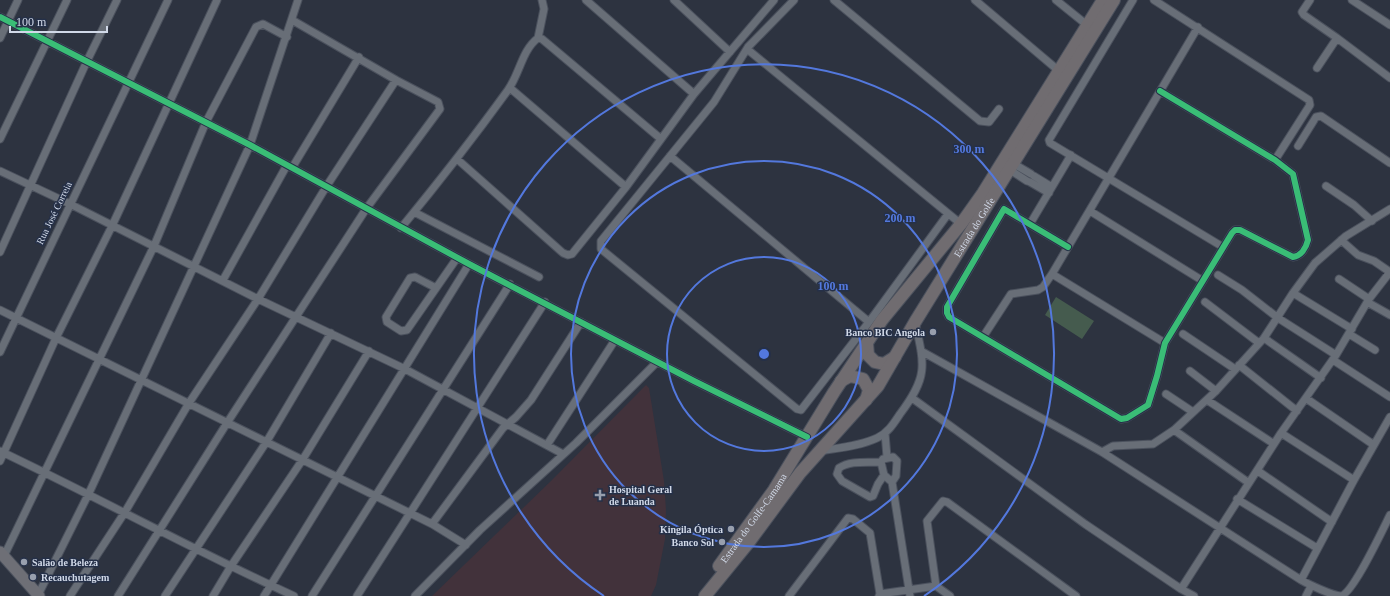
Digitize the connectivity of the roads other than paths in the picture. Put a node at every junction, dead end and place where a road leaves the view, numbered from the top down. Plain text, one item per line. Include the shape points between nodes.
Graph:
1 (18, 0) edge
2 (67, 0) edge
3 (117, 0) edge
4 (168, 0) edge
5 (217, 0) edge
6 (298, 0) edge
7 (542, 0) edge
8 (586, 0) edge
9 (674, 0) edge
10 (794, 0) edge
11 (834, 0) edge
12 (975, 0) edge
13 (1056, 0) edge
14 (1103, 0) edge
15 (1114, 0) edge
16 (1133, 0) edge
17 (1154, 0) edge
18 (1310, 0) edge
19 (1352, 0) edge
20 (769, 2) edge
21 (0, 17) edge
22 (292, 20) junction
23 (8, 21) junction
24 (1087, 25) junction
25 (1390, 25) edge
26 (1198, 27) junction
27 (287, 37) junction
28 (0, 38) edge
29 (538, 38) junction
30 (1337, 38) junction
31 (47, 41) junction
32 (747, 49) junction
33 (730, 52) junction
34 (359, 57) junction
35 (87, 61) junction
36 (1317, 68) dead end
37 (1059, 70) junction
38 (1390, 78) edge
39 (396, 80) junction
40 (128, 84) junction
41 (510, 88) junction
42 (1160, 91) junction
43 (694, 94) junction
44 (170, 104) junction
45 (1000, 109) dead end
46 (206, 122) junction
47 (661, 139) junction
48 (0, 140) edge
49 (250, 145) junction
50 (1298, 146) dead end
51 (670, 156) junction
52 (1071, 156) junction
53 (457, 159) junction
54 (1275, 160) junction
55 (1390, 163) edge
56 (289, 167) junction
57 (1012, 167) junction
58 (0, 171) edge
59 (1108, 179) junction
60 (32, 185) junction
61 (1326, 186) dead end
62 (326, 187) junction
63 (626, 187) junction
64 (1050, 190) junction
65 (70, 204) junction
66 (366, 209) junction
67 (1390, 209) edge
68 (1090, 211) junction
69 (414, 212) junction
70 (948, 214) junction
71 (1372, 221) junction
72 (961, 224) junction
73 (1030, 224) junction
74 (112, 226) junction
75 (401, 228) junction
76 (1341, 240) junction
77 (154, 246) junction
78 (1068, 247) junction
79 (1223, 247) junction
80 (0, 252) edge
81 (457, 258) junction
82 (469, 264) junction
83 (194, 265) junction
84 (1390, 272) edge
85 (1052, 274) junction
86 (1218, 275) dead end
87 (539, 277) dead end
88 (1339, 279) dead end
89 (223, 280) junction
90 (1203, 281) junction
91 (510, 284) junction
92 (436, 288) junction
93 (1292, 293) junction
94 (258, 299) junction
95 (1368, 300) junction
96 (545, 302) junction
97 (1205, 302) dead end
98 (0, 310) edge
99 (1390, 316) edge
100 (297, 317) junction
101 (16, 318) junction
102 (1278, 318) junction
103 (581, 322) junction
104 (869, 322) junction
105 (915, 322) junction
106 (1350, 332) junction
107 (331, 333) junction
108 (1183, 334) dead end
109 (982, 337) junction
110 (56, 338) junction
111 (615, 340) junction
112 (1261, 341) junction
113 (867, 343) junction
114 (1165, 343) junction
115 (1375, 350) dead end
116 (369, 351) junction
117 (921, 351) junction
118 (0, 352) edge
119 (895, 357) junction
120 (98, 358) junction
121 (1335, 358) junction
122 (657, 362) junction
123 (1237, 367) junction
124 (405, 369) junction
125 (1190, 371) dead end
126 (1321, 378) junction
127 (142, 379) junction
128 (841, 381) junction
129 (443, 388) junction
130 (1216, 391) junction
131 (1166, 394) dead end
132 (1390, 397) edge
133 (912, 398) junction
134 (1307, 399) junction
135 (866, 400) junction
136 (1207, 400) junction
137 (189, 403) junction
138 (479, 408) junction
139 (1296, 411) junction
140 (1193, 412) junction
141 (1390, 417) edge
142 (227, 423) junction
143 (507, 424) junction
144 (1174, 430) junction
145 (885, 432) junction
146 (1281, 433) junction
147 (807, 437) junction
148 (267, 441) junction
149 (1274, 444) junction
150 (547, 445) junction
151 (1374, 445) junction
152 (820, 449) junction
153 (2, 452) edge
154 (1102, 452) junction
155 (563, 454) junction
156 (887, 457) junction
157 (303, 459) junction
158 (0, 461) edge
159 (881, 462) junction
160 (1258, 471) junction
161 (44, 472) junction
162 (884, 475) junction
163 (337, 476) junction
164 (1354, 480) junction
165 (892, 482) junction
166 (1249, 483) junction
167 (88, 494) junction
168 (376, 497) junction
169 (1237, 499) junction
170 (125, 512) junction
171 (409, 513) junction
172 (1390, 517) edge
173 (1332, 522) junction
174 (432, 524) junction
175 (1219, 528) junction
176 (159, 529) junction
177 (466, 545) junction
178 (1317, 548) junction
179 (195, 549) junction
180 (1, 556) edge
181 (231, 566) junction
182 (1301, 580) junction
183 (271, 586) junction
184 (936, 586) junction
185 (1311, 586) junction
186 (1181, 589) junction
187 (910, 593) edge
188 (879, 595) edge
189 (36, 596) edge
190 (70, 596) edge
191 (118, 596) edge
192 (165, 596) edge
193 (213, 596) edge
194 (264, 596) edge
195 (294, 596) edge
196 (312, 596) edge
197 (357, 596) edge
198 (415, 596) edge
199 (695, 596) edge
200 (705, 596) edge
201 (789, 596) edge
202 (950, 596) edge
203 (1076, 596) edge
204 (1194, 596) edge
205 (1306, 596) edge

1 - 23 street
2 - 31 street
3 - 35 street
4 - 40 street, Rua José Correia
5 - 44 street
6 - 22 street
7 - 29 street via 544,9
8 - 43 street
9 - 33 street
10 - 32 street
11 - 45 street via 980,121 989,122
12 - 37 street
13 - 24 street
14 - 24 highway, Estrada do Golfe
15 - 57 highway, Estrada do Golfe
16 - 52 street via 1050,137 1050,143
17 - 26 street
18 - 30 street via 1303,9 1304,15
19 - 25 street
20 - 33 street
21 - 23 street
22 - 27 street
22 - 34 street
23 - 28 street
23 - 31 street
24 - 37 highway, Estrada do Golfe
26 - 42 street
26 - 54 street via 1309,100 1310,104
27 - 46 street via 263,24 256,27
27 - 49 street
29 - 41 street via 530,43
29 - 47 street
30 - 36 street
30 - 38 street
31 - 35 street
31 - 48 street
32 - 51 street via 714,102
32 - 70 street
33 - 43 street
34 - 39 street
34 - 56 street
35 - 40 street
35 - 60 street
37 - 72 highway, Estrada do Golfe via 996,173
39 - 62 street
39 - 66 street via 438,102 440,109
40 - 44 street
40 - 65 street, Rua José Correia
41 - 53 street
41 - 63 street
42 - 54 street
42 - 59 street
43 - 47 street
44 - 46 street
44 - 74 street
46 - 49 street
46 - 77 street
47 - 63 street
49 - 56 street
49 - 83 street
50 - 55 street via 1316,117 1321,116
51 - 104 street
51 - 104 street via 601,241 601,249 797,410 804,408
52 - 59 street
52 - 64 street
53 - 63 street via 568,256 576,251
53 - 69 street
54 - 79 street via 1295,177 1307,244 1301,254 1293,257 1240,230 1235,230
56 - 62 street
56 - 89 street
57 - 64 street
57 - 105 highway, Estrada do Golfe
58 - 60 street
59 - 68 street
59 - 79 street
60 - 65 street
60 - 80 street
61 - 71 street
62 - 66 street
62 - 94 street
64 - 73 street
65 - 74 street
65 - 101 street, Rua José Correia
66 - 75 street
66 - 100 street
67 - 71 street
68 - 78 street
68 - 90 street
69 - 75 street
69 - 87 street
70 - 72 street
70 - 104 street
71 - 76 street
72 - 113 highway, Estrada do Golfe via 882,320
73 - 78 street
73 - 109 street via 1004,209 947,308 949,317
74 - 77 street
74 - 110 street
75 - 81 street
76 - 84 street via 1358,255 1374,261
76 - 93 street via 1315,263
77 - 83 street
77 - 120 street
78 - 85 street
79 - 90 street
81 - 82 street
81 - 92 street
82 - 91 street
82 - 124 street
83 - 89 street
83 - 127 street
84 - 95 street
85 - 109 street via 1038,290 1011,294
85 - 114 street
86 - 102 street
88 - 95 street
89 - 94 street
90 - 114 street
91 - 96 street
91 - 129 street
92 - 92 street via 404,332 386,322 386,317 410,278 415,277
93 - 102 street
93 - 106 street
94 - 100 street
94 - 137 street
95 - 99 street
95 - 106 street
96 - 103 street
96 - 138 street
97 - 112 street
98 - 101 street
100 - 107 street
100 - 142 street
101 - 110 street
101 - 118 street, Rua José Correia
102 - 112 street
102 - 121 street
103 - 111 street
103 - 143 street via 531,400 516,418
105 - 117 street
105 - 119 highway, Estrada do Golfe
106 - 115 street
106 - 121 street
107 - 116 street
107 - 148 street
108 - 123 street
109 - 114 street via 1121,419 1148,405
110 - 120 street
110 - 153 street
111 - 122 street
111 - 150 street
112 - 123 street
112 - 126 street
113 - 119 highway via 868,355 875,362 887,363
113 - 128 highway, Estrada do Golfe
116 - 124 street
116 - 157 street
117 - 133 street via 923,374
117 - 154 street
119 - 135 highway, Estrada do Golfe via 881,382
120 - 127 street
120 - 161 street
121 - 126 street
121 - 132 street
122 - 147 street
122 - 155 street
123 - 130 street
123 - 139 street
124 - 129 street
124 - 163 street
125 - 130 street
126 - 134 street
127 - 137 street
127 - 167 street
128 - 135 highway via 850,376 863,379 869,390
128 - 147 highway, Estrada do Golfe
129 - 138 street
129 - 168 street
130 - 136 street
131 - 140 street
133 - 145 street
133 - 186 street via 1085,524
134 - 139 street
134 - 151 street
135 - 152 highway, Estrada do Golfe
136 - 140 street
136 - 149 street
137 - 142 street
137 - 170 street
138 - 143 street
138 - 171 street
139 - 146 street
140 - 144 street
141 - 151 street
142 - 148 street
142 - 176 street
143 - 150 street
143 - 174 street
144 - 154 street via 1153,444 1113,446
144 - 166 street
145 - 152 street via 867,442
145 - 156 street
146 - 149 street
146 - 164 street
147 - 199 highway, Estrada do Golfe-Camama via 756,518
148 - 157 street
148 - 179 street
149 - 160 street
150 - 155 street
151 - 164 street
152 - 200 highway, Estrada do Golfe-Camama
153 - 158 street
153 - 161 street
154 - 175 street
155 - 177 street
156 - 159 street
156 - 165 street via 893,457 896,461 896,476
157 - 163 street
157 - 181 street
159 - 162 street
159 - 162 street via 844,465 838,468 837,474 842,481 870,497
160 - 166 street
160 - 173 street
161 - 167 street
161 - 180 street
162 - 165 street
163 - 168 street
163 - 183 street
164 - 173 street
165 - 187 street
166 - 169 street
167 - 170 street
167 - 189 street
168 - 171 street
168 - 196 street
169 - 175 street
169 - 178 street
170 - 176 street
170 - 190 street
171 - 174 street
171 - 197 street
172 - 185 street via 1345,593 1338,596
173 - 178 street
174 - 177 street
175 - 182 street
175 - 186 street
176 - 179 street
176 - 191 street
177 - 198 street
178 - 182 street
179 - 181 street
179 - 192 street
180 - 189 main road
181 - 183 street
181 - 193 street
182 - 185 street
183 - 194 street
183 - 195 street
184 - 187 street
184 - 202 street
184 - 203 street via 927,521 942,501 948,502
185 - 205 street
186 - 204 street
187 - 188 street
188 - 201 street via 870,532 848,518

